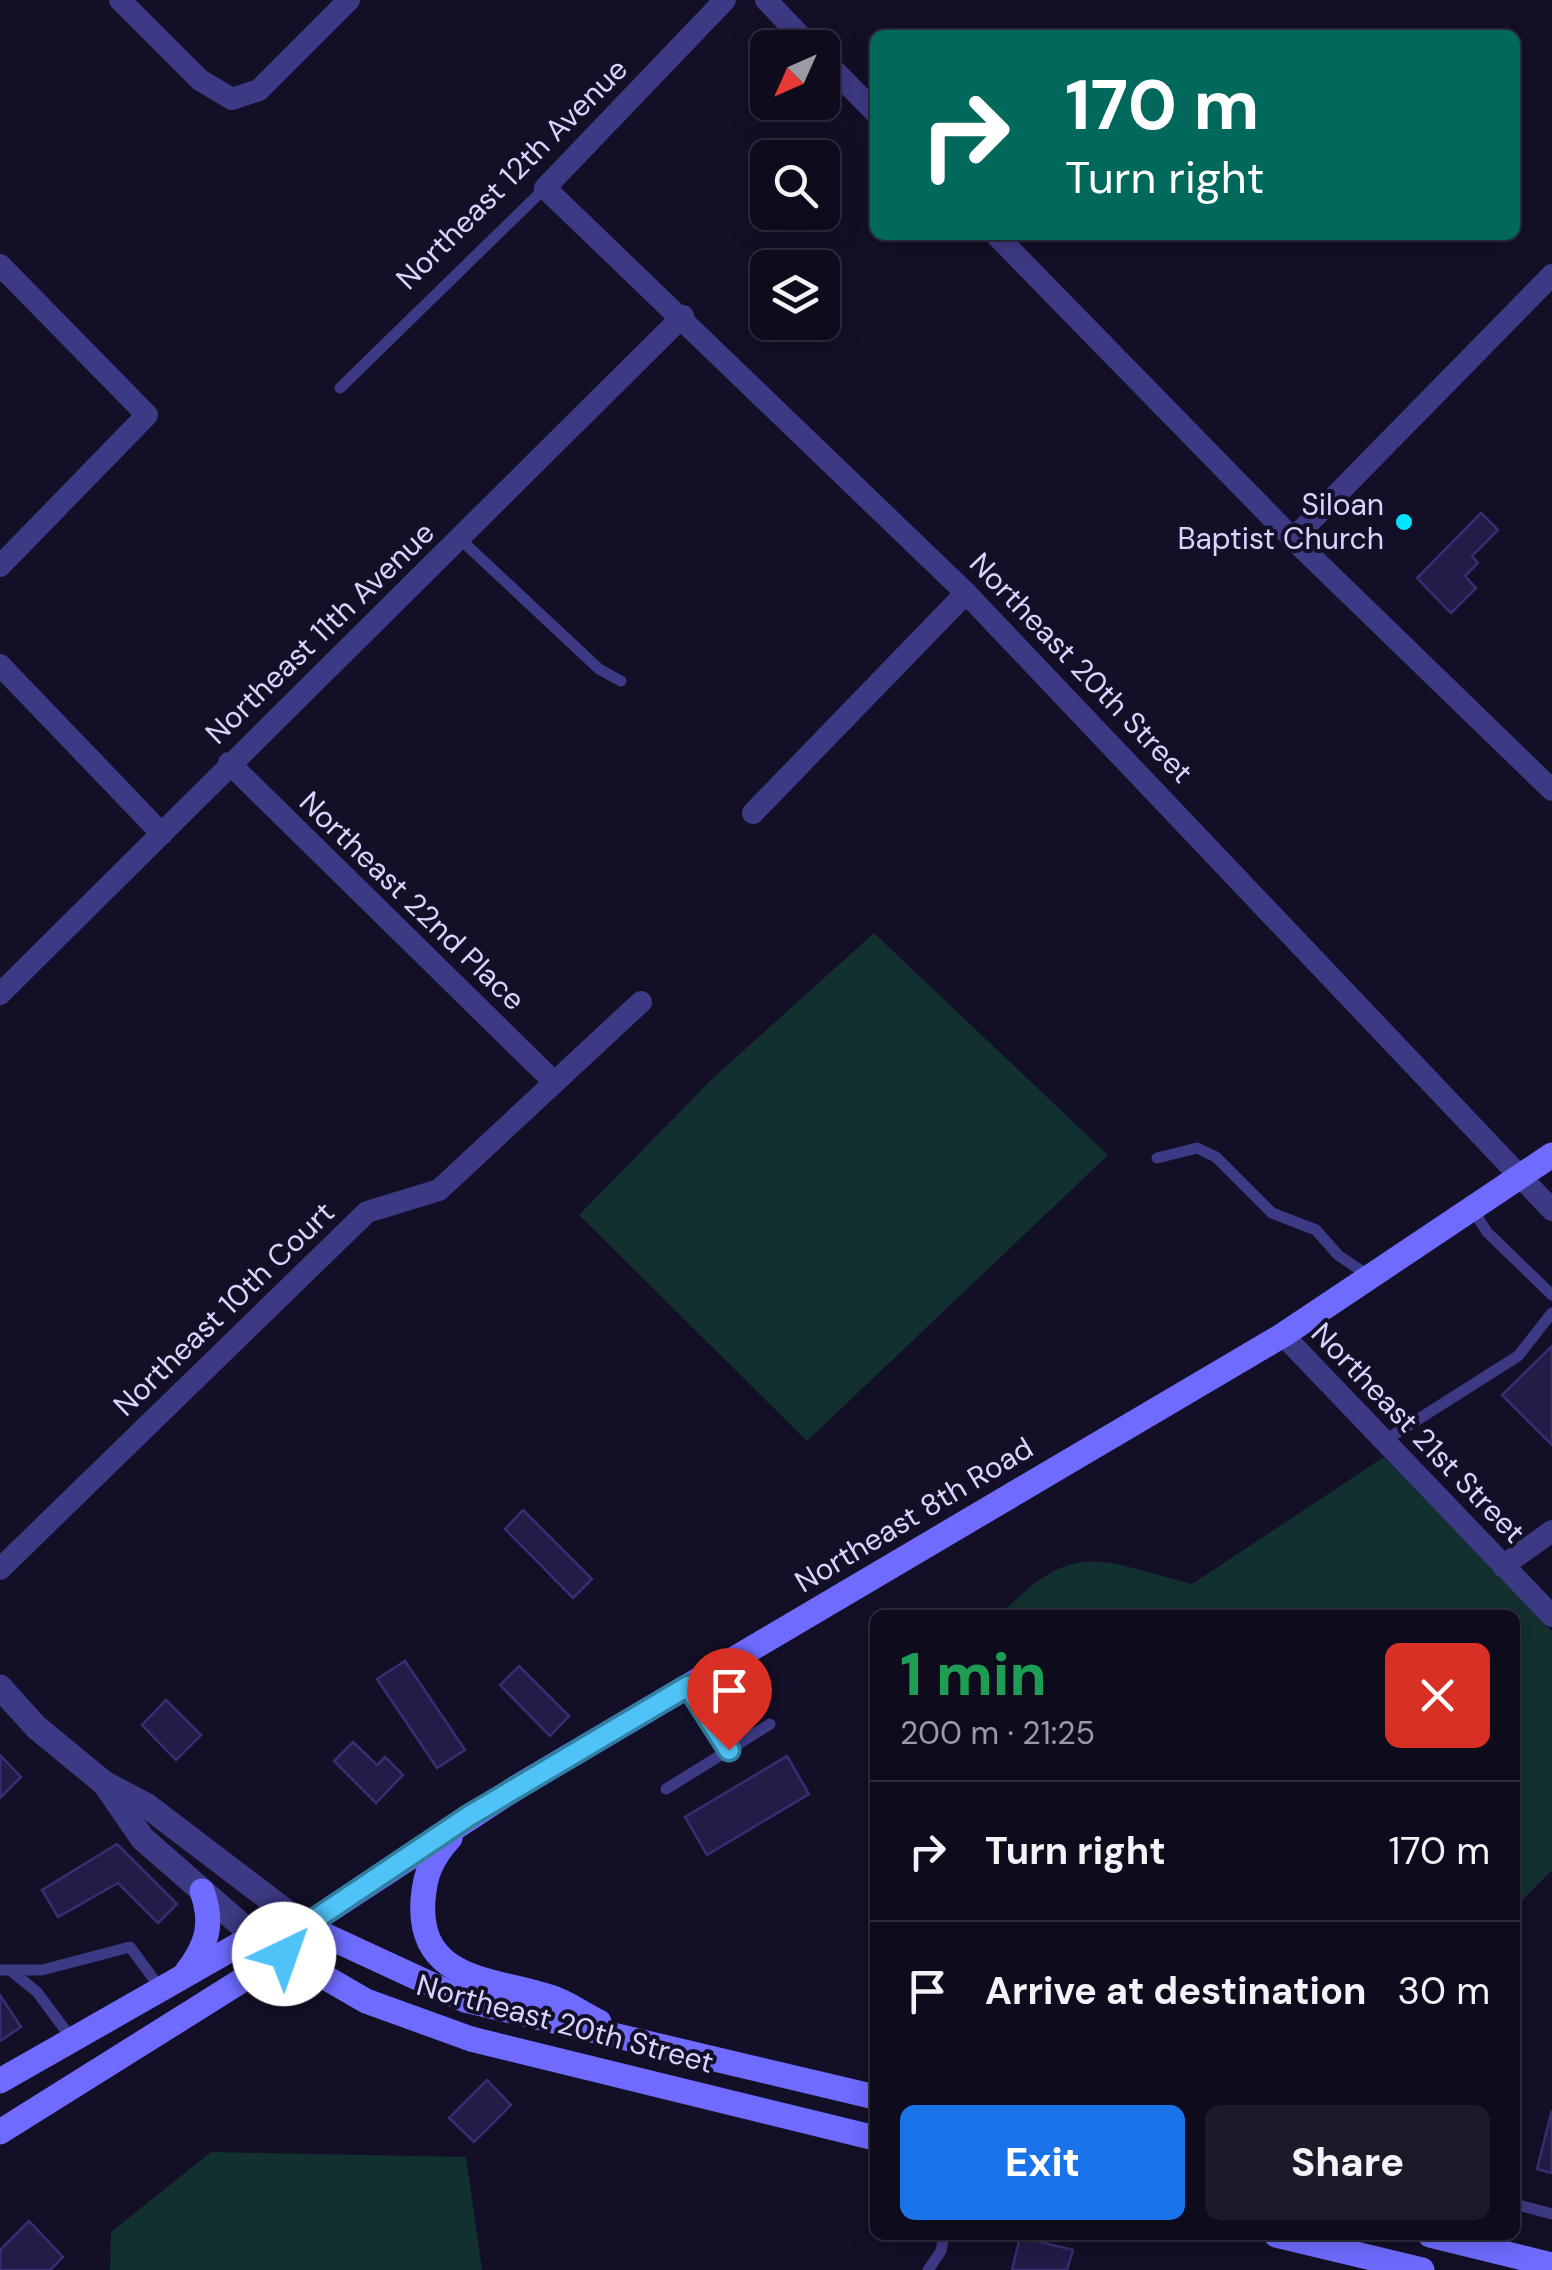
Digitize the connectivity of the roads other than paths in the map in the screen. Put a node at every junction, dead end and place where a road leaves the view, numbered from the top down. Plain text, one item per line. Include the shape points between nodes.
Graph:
1 (120, 0) edge
2 (349, 0) edge
3 (725, 0) edge
4 (766, 0) edge
5 (795, 30) edge
6 (840, 76) edge
7 (870, 107) edge
8 (545, 188) junction
9 (1001, 240) edge
10 (0, 265) edge
11 (1552, 275) edge
12 (682, 316) junction
13 (340, 388) dead end
14 (460, 539) junction
15 (1293, 539) junction
16 (0, 566) edge
17 (966, 593) junction
18 (0, 665) edge
19 (621, 682) dead end
20 (229, 763) junction
21 (1552, 790) edge
22 (753, 813) dead end
23 (162, 834) junction
24 (0, 994) edge
25 (640, 1002) dead end
26 (553, 1081) junction
27 (1552, 1155) edge
28 (1157, 1158) dead end
29 (1517, 1175) junction
30 (1471, 1207) junction
31 (1552, 1210) edge
32 (1369, 1276) junction
33 (1552, 1295) edge
34 (1552, 1313) edge
35 (1282, 1335) junction
36 (1384, 1441) junction
37 (1552, 1531) edge
38 (1503, 1566) junction
39 (0, 1569) edge
40 (1552, 1616) edge
41 (688, 1686) junction
42 (0, 1687) edge
43 (770, 1724) dead end
44 (729, 1750) junction
45 (104, 1783) junction
46 (666, 1789) dead end
47 (469, 1816) junction
48 (202, 1892) junction
49 (305, 1926) junction
50 (254, 1936) junction
51 (284, 1954) junction
52 (5, 1970) edge
53 (172, 1982) junction
54 (72, 2039) junction
55 (630, 2039) junction
56 (0, 2082) edge
57 (870, 2096) edge
58 (0, 2132) edge
59 (870, 2137) edge
60 (1520, 2205) edge
61 (1552, 2214) edge
62 (943, 2240) edge
63 (1297, 2240) edge
64 (1493, 2242) edge
65 (1552, 2265) edge
66 (928, 2270) edge
67 (1422, 2270) edge

1 - 2 street via 200,80 232,99 259,90
3 - 8 street, Northeast 12th Avenue
4 - 5 street
6 - 7 street
8 - 12 street, Northeast 20th Street
8 - 13 lane, Northeast 12th Avenue
9 - 15 street
10 - 16 street via 147,416
11 - 15 street
12 - 14 street, Northeast 11th Avenue
12 - 17 street, Northeast 20th Street
14 - 19 lane
14 - 20 street, Northeast 11th Avenue
15 - 21 street
17 - 22 street
17 - 29 street, Northeast 20th Street
18 - 23 street
20 - 23 street, Northeast 11th Avenue
20 - 26 street, Northeast 22nd Place
23 - 24 street, Northeast 11th Avenue
25 - 26 street, Northeast 10th Court
26 - 39 street, Northeast 10th Court via 439,1190 366,1212
27 - 29 main road, Northeast 8th Road
28 - 32 lane via 1197,1148 1216,1157 1272,1213 1316,1230
29 - 30 main road, Northeast 8th Road
29 - 31 street, Northeast 20th Street
30 - 32 main road, Northeast 8th Road
30 - 33 lane via 1487,1232
32 - 35 main road, Northeast 8th Road
34 - 36 lane via 1518,1356
35 - 36 street, Northeast 21st Street
35 - 41 main road, Northeast 8th Road
36 - 38 street, Northeast 21st Street
37 - 38 street
38 - 40 street, Northeast 21st Street
41 - 44 lane
41 - 47 main road, Northeast 8th Road
42 - 45 street
43 - 44 lane
44 - 46 lane
45 - 48 street via 142,1838
45 - 49 street via 146,1805
47 - 49 main road, Northeast 8th Road
47 - 55 main road via 430,1863 425,1880 424,1923 439,1954 472,1979 557,2000
48 - 50 street
48 - 53 main road via 212,1918 201,1952
49 - 50 main road, Northeast 8th Road
49 - 51 main road, Northeast 8th Road
49 - 55 main road via 465,2000
50 - 51 main road, Northeast 20th Street
50 - 53 main road, Northeast 8th Road
51 - 58 main road
51 - 59 main road, Northeast 20th Street via 366,2001 472,2039
52 - 53 lane via 42,1970 130,1946
52 - 54 lane via 37,1992
53 - 54 main road, Northeast 8th Road
54 - 56 main road, Northeast 8th Road
55 - 57 main road
60 - 61 lane
62 - 66 lane
63 - 67 main road
64 - 65 main road

